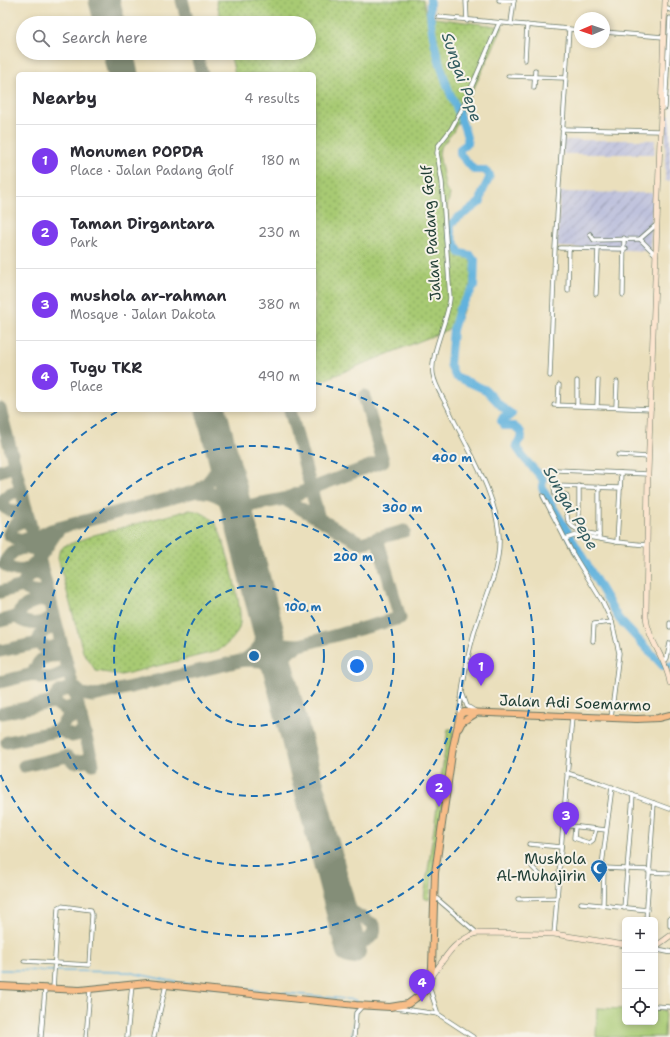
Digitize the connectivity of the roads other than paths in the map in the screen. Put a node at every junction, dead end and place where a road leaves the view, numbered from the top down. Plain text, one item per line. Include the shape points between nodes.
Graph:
1 (466, 0) edge
2 (498, 0) edge
3 (665, 0) edge
4 (514, 1) edge
5 (438, 17) dead end
6 (670, 18) edge
7 (467, 21) junction
8 (499, 23) junction
9 (511, 24) junction
10 (527, 25) junction
11 (568, 29) junction
12 (574, 30) edge
13 (610, 33) edge
14 (663, 38) junction
15 (667, 57) edge
16 (525, 60) dead end
17 (535, 70) dead end
18 (508, 76) dead end
19 (534, 77) junction
20 (566, 78) junction
21 (534, 88) dead end
22 (670, 108) edge
23 (562, 128) junction
24 (660, 132) junction
25 (656, 225) junction
26 (590, 234) dead end
27 (624, 238) junction
28 (640, 239) junction
29 (560, 248) dead end
30 (569, 248) junction
31 (598, 248) junction
32 (626, 249) junction
33 (656, 254) junction
34 (568, 290) dead end
35 (596, 294) dead end
36 (623, 295) dead end
37 (550, 376) dead end
38 (598, 380) dead end
39 (578, 381) dead end
40 (617, 382) dead end
41 (558, 385) dead end
42 (577, 405) junction
43 (597, 406) junction
44 (616, 407) junction
45 (651, 409) junction
46 (618, 455) dead end
47 (648, 457) junction
48 (556, 470) dead end
49 (621, 473) junction
50 (648, 474) junction
51 (579, 486) junction
52 (599, 487) junction
53 (621, 488) junction
54 (543, 496) dead end
55 (579, 531) junction
56 (599, 538) junction
57 (565, 539) junction
58 (617, 542) junction
59 (646, 545) junction
60 (612, 622) junction
61 (670, 623) edge
62 (670, 628) edge
63 (594, 641) dead end
64 (670, 643) edge
65 (664, 663) junction
66 (670, 683) edge
67 (462, 692) junction
68 (460, 705) junction
69 (464, 712) junction
70 (479, 713) junction
71 (670, 715) edge
72 (572, 716) junction
73 (459, 717) junction
74 (611, 718) junction
75 (456, 735) junction
76 (567, 773) junction
77 (612, 787) junction
78 (633, 795) junction
79 (654, 803) junction
80 (670, 809) edge
81 (562, 825) junction
82 (575, 827) junction
83 (596, 829) junction
84 (606, 830) junction
85 (529, 844) dead end
86 (561, 847) junction
87 (532, 867) dead end
88 (604, 868) junction
89 (627, 869) junction
90 (650, 871) junction
91 (670, 873) edge
92 (558, 879) junction
93 (434, 896) junction
94 (557, 898) junction
95 (518, 899) dead end
96 (582, 903) dead end
97 (603, 906) junction
98 (624, 908) junction
99 (647, 910) junction
100 (646, 917) edge
101 (670, 918) edge
102 (670, 926) edge
103 (477, 933) junction
104 (554, 934) junction
105 (670, 936) edge
106 (622, 945) edge
107 (658, 946) edge
108 (658, 949) edge
109 (670, 952) edge
110 (24, 961) dead end
111 (54, 964) junction
112 (429, 981) junction
113 (132, 984) junction
114 (166, 985) junction
115 (0, 986) edge
116 (45, 989) junction
117 (53, 989) junction
118 (90, 990) junction
119 (363, 1005) junction
120 (658, 1006) edge
121 (670, 1007) edge
122 (390, 1008) junction
123 (438, 1014) junction
124 (41, 1037) edge
125 (86, 1037) edge
126 (127, 1037) edge
127 (154, 1037) edge
128 (354, 1037) edge
129 (473, 1037) edge

1 - 7 street
2 - 4 street
3 - 14 main road
4 - 9 street
5 - 7 street
6 - 15 street
7 - 8 street
8 - 9 street
8 - 67 street, Jalan Padang Golf via 458,118 438,146 437,153 442,182 450,298 447,317 434,357 433,375 490,491 497,518 499,550 495,572 472,640
9 - 10 street
10 - 11 street
10 - 16 street
11 - 12 street
11 - 20 street
13 - 14 street
14 - 15 main road
15 - 22 street via 664,108
15 - 24 main road
17 - 19 street
18 - 19 street
19 - 20 street
19 - 21 street
20 - 23 street
23 - 24 street
23 - 37 street
24 - 25 main road
25 - 28 street
25 - 33 main road
26 - 27 street via 594,240
27 - 28 street
27 - 32 street
28 - 33 street
29 - 30 street
30 - 31 street
30 - 34 street
31 - 32 street
31 - 35 street
32 - 36 street
33 - 45 main road
38 - 43 street
39 - 42 street
40 - 44 street
41 - 42 street via 556,405
42 - 43 street
43 - 44 street
44 - 45 street
45 - 47 main road
46 - 47 street
47 - 50 main road
48 - 49 street
49 - 50 street
49 - 53 street
50 - 59 main road
51 - 52 street
51 - 55 street
51 - 55 street via 554,486 554,493 567,496 567,518
52 - 53 street
52 - 56 street
53 - 58 street
54 - 57 street
55 - 56 street
56 - 57 street via 575,535
56 - 58 street
57 - 60 street
58 - 59 street
59 - 65 main road via 647,628
60 - 63 street via 594,624
60 - 74 street via 619,653
61 - 62 street
64 - 65 street
65 - 66 main road
67 - 68 street, Jalan Padang Golf
67 - 70 street via 467,706
68 - 69 street
68 - 73 street, Jalan Padang Golf
69 - 70 highway, Jalan Adi Soemarmo
69 - 73 highway
70 - 72 highway, Jalan Adi Soemarmo
70 - 75 highway, Jalan Adi Soemarmo via 462,722
71 - 74 highway, Jalan Adi Soemarmo via 651,719
72 - 74 highway, Jalan Adi Soemarmo
72 - 76 street
73 - 75 highway, Jalan Adi Soemarmo
75 - 93 highway, Jalan Adi Soemarmo via 436,863
76 - 77 street
76 - 81 street
77 - 78 street
77 - 84 street
78 - 79 street
78 - 89 street
79 - 80 street
79 - 90 street
81 - 82 street
81 - 86 street
82 - 83 street
82 - 83 street via 574,838 590,843
83 - 84 street
84 - 88 street via 602,865
85 - 86 street
86 - 92 street
87 - 92 street via 540,875
88 - 89 street
88 - 97 street
89 - 90 street
89 - 98 street
90 - 91 street
90 - 99 street
92 - 94 street
93 - 103 street
93 - 112 highway, Jalan Adi Soemarmo via 432,966
94 - 95 street
94 - 104 street
96 - 97 street
97 - 98 street
98 - 99 street
99 - 100 street
101 - 102 street
103 - 104 main road
103 - 112 main road via 448,951
104 - 106 main road
105 - 107 main road
108 - 109 street
110 - 111 street
111 - 111 street via 90,964 92,915 88,909 58,907
111 - 117 street
112 - 122 highway via 424,992 415,1000
112 - 123 street
113 - 114 highway
113 - 118 highway
113 - 126 street
114 - 119 highway
114 - 127 street
115 - 116 highway
116 - 117 highway
116 - 124 street
117 - 118 highway
118 - 125 street
119 - 122 highway
119 - 128 street via 356,1013
120 - 121 street
122 - 123 street
123 - 129 street

